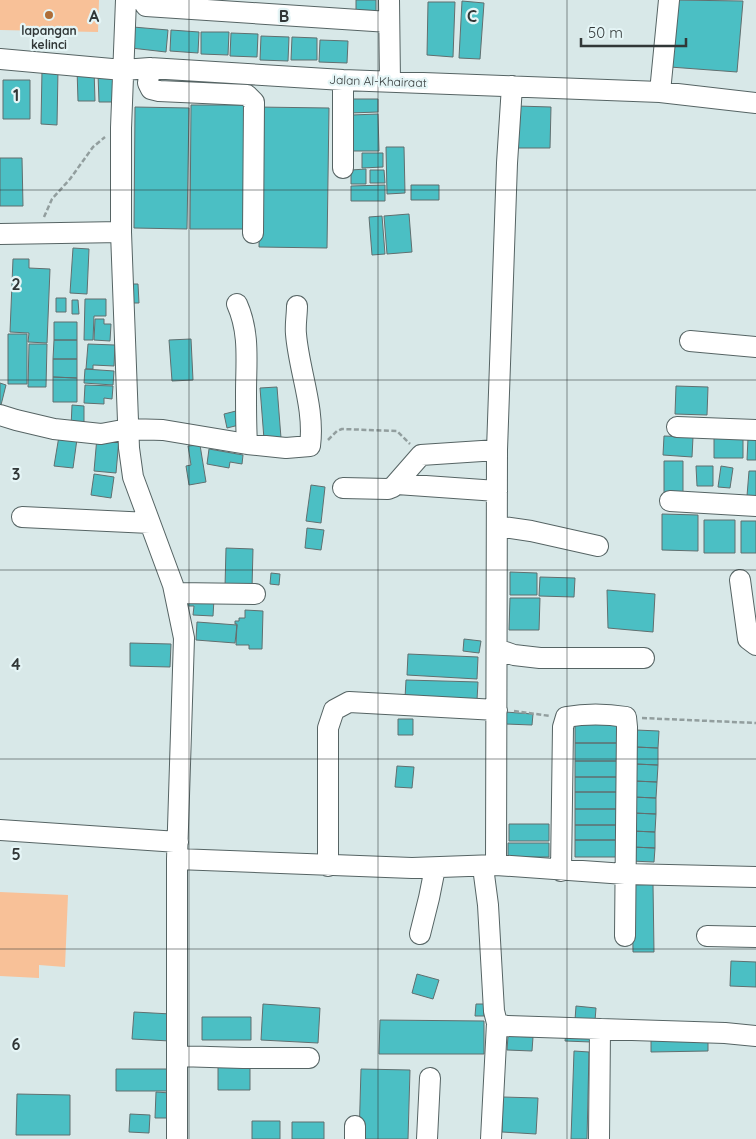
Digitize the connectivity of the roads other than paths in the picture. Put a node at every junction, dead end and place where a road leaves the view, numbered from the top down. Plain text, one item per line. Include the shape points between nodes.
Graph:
1 (126, 0) edge
2 (142, 0) edge
3 (389, 0) edge
4 (669, 0) edge
5 (388, 22) junction
6 (0, 60) edge
7 (150, 68) junction
8 (123, 70) junction
9 (343, 80) junction
10 (390, 81) junction
11 (512, 86) junction
12 (660, 92) junction
13 (756, 102) edge
14 (343, 168) dead end
15 (120, 232) junction
16 (253, 233) dead end
17 (0, 234) edge
18 (237, 304) dead end
19 (297, 306) dead end
20 (690, 341) dead end
21 (756, 347) edge
22 (0, 415) edge
23 (678, 427) dead end
24 (128, 429) junction
25 (756, 430) edge
26 (247, 444) junction
27 (497, 450) junction
28 (397, 484) junction
29 (343, 488) dead end
30 (497, 491) junction
31 (670, 501) dead end
32 (756, 506) edge
33 (22, 517) dead end
34 (150, 523) junction
35 (497, 526) junction
36 (598, 546) dead end
37 (740, 580) dead end
38 (175, 592) junction
39 (255, 594) dead end
40 (756, 645) edge
41 (497, 649) junction
42 (644, 658) dead end
43 (497, 710) junction
44 (0, 830) edge
45 (178, 851) junction
46 (328, 866) junction
47 (489, 866) junction
48 (435, 868) junction
49 (562, 871) junction
50 (625, 874) junction
51 (756, 876) edge
52 (420, 934) dead end
53 (625, 936) dead end
54 (707, 936) dead end
55 (756, 937) edge
56 (496, 1023) junction
57 (600, 1029) junction
58 (756, 1036) edge
59 (177, 1056) junction
60 (309, 1058) dead end
61 (430, 1078) dead end
62 (177, 1139) edge
63 (427, 1139) edge
64 (490, 1139) edge
65 (599, 1139) edge

1 - 8 street
2 - 5 street via 146,6
3 - 5 street
4 - 12 street
5 - 10 street
6 - 8 street, Jalan Al-Khairaat
7 - 8 street, Jalan Al-Khairaat
7 - 9 street, Jalan Al-Khairaat
7 - 16 street via 148,84 151,89 247,95 254,102
8 - 15 street
9 - 10 street, Jalan Al-Khairaat
9 - 14 street
10 - 11 street, Jalan Al-Khairaat
11 - 12 street, Jalan Al-Khairaat
11 - 27 street
12 - 13 street, Jalan Al-Khairaat
15 - 17 street
15 - 24 street
18 - 26 street via 244,320 247,346
19 - 26 street via 295,332 312,433 310,446 286,448
20 - 21 street
22 - 24 street via 54,429 101,434
23 - 25 street
24 - 26 street via 163,430
24 - 34 street via 133,477
27 - 28 street via 421,455
27 - 30 street
28 - 29 street via 388,489
28 - 30 street
30 - 35 street
31 - 32 street
33 - 34 street
34 - 38 street
35 - 36 street
35 - 41 street
37 - 40 street via 748,639
38 - 39 street
38 - 45 street via 184,638
41 - 42 street via 514,656 540,658
41 - 43 street
43 - 46 street via 349,702 334,710 328,728
43 - 47 street
44 - 45 street
45 - 46 street
45 - 59 street
46 - 48 street
47 - 48 street
47 - 49 street
47 - 56 street via 488,906
48 - 52 street
49 - 50 street
49 - 50 street via 563,727 566,718 616,716 626,718 627,727
50 - 51 street
50 - 53 street
54 - 55 street
56 - 57 street
56 - 64 street
57 - 58 street
57 - 65 street
59 - 60 street
59 - 62 street
61 - 63 street

